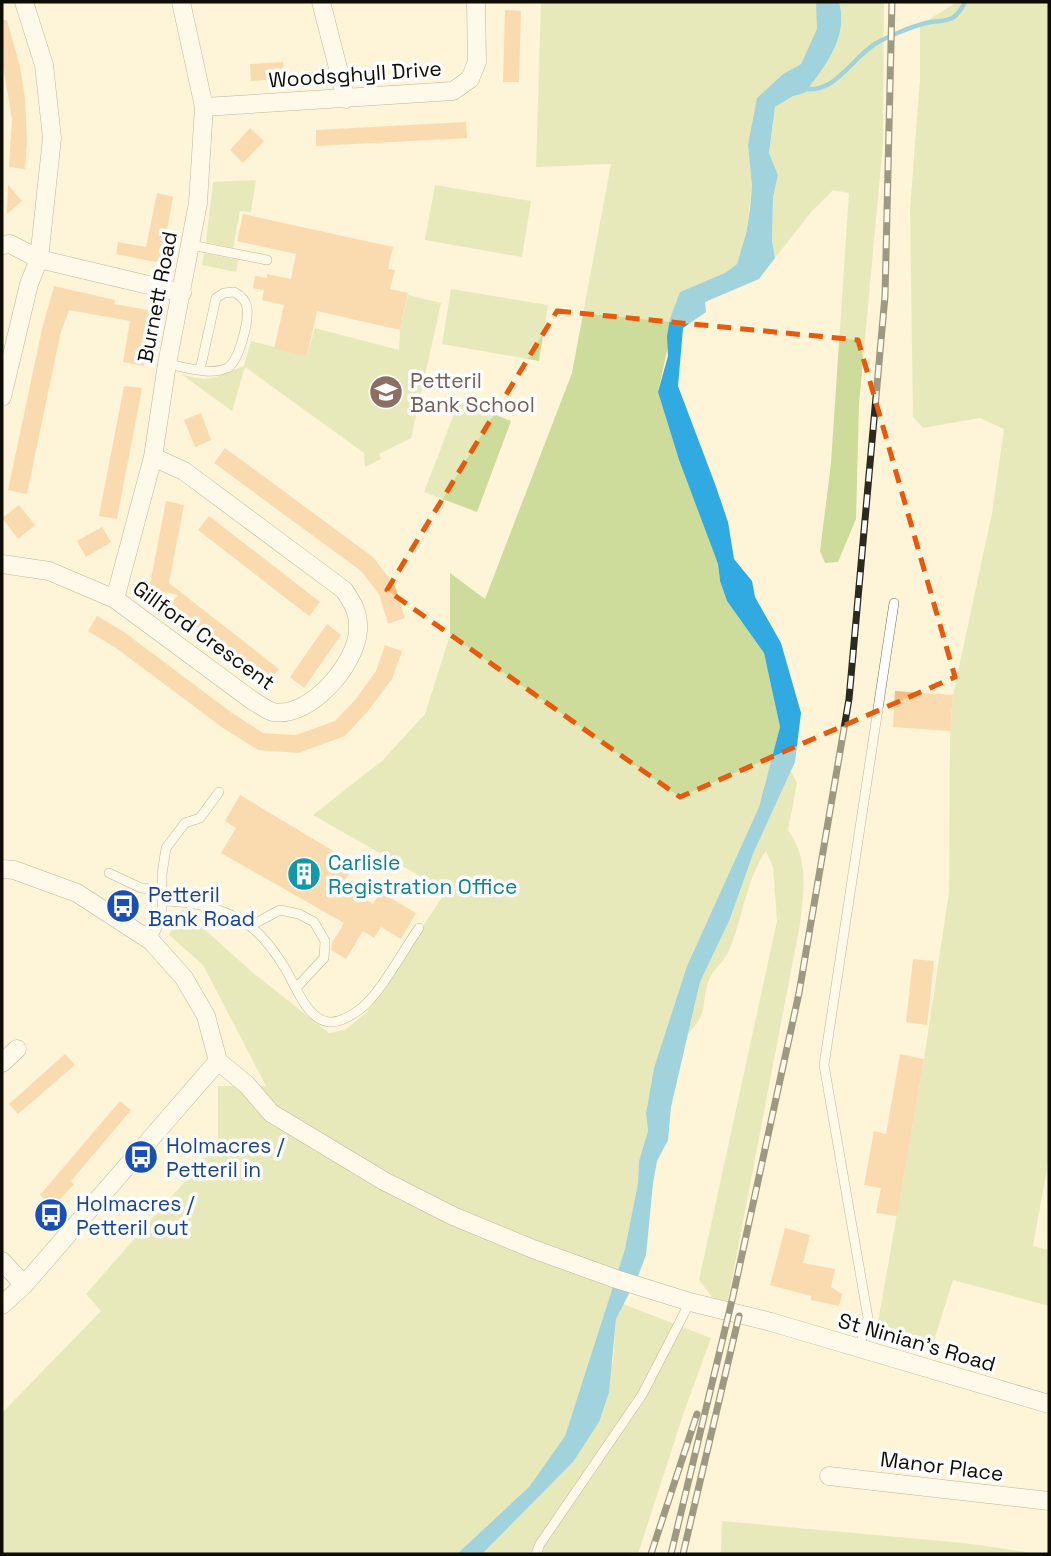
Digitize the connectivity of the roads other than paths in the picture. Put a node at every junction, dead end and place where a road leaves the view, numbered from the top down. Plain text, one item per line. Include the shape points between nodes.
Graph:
1 (24, 2) edge
2 (181, 2) edge
3 (321, 2) edge
4 (476, 2) edge
5 (346, 99) junction
6 (204, 107) junction
7 (2, 245) edge
8 (191, 245) junction
9 (39, 259) junction
10 (267, 260) dead end
11 (182, 293) junction
12 (167, 364) junction
13 (200, 370) junction
14 (2, 397) edge
15 (153, 457) junction
16 (2, 564) edge
17 (116, 599) junction
18 (894, 603) dead end
19 (219, 792) dead end
20 (2, 869) edge
21 (109, 873) dead end
22 (162, 890) junction
23 (162, 901) junction
24 (250, 926) junction
25 (419, 928) dead end
26 (151, 941) junction
27 (296, 988) junction
28 (17, 1049) dead end
29 (218, 1061) junction
30 (2, 1063) edge
31 (2, 1261) edge
32 (24, 1285) junction
33 (690, 1302) junction
34 (2, 1305) edge
35 (859, 1348) junction
36 (1049, 1404) edge
37 (829, 1476) dead end
38 (1049, 1501) edge
39 (536, 1554) edge

1 - 9 street via 44,65 52,138
2 - 6 street, Burnett Road
3 - 5 street
4 - 5 street, Woodsghyll Drive via 477,62 470,79 453,91
5 - 6 street, Woodsghyll Drive
6 - 8 street, Burnett Road
7 - 9 street via 10,244
8 - 10 lane
8 - 11 street, Burnett Road
9 - 11 street
9 - 14 street
11 - 12 street, Burnett Road
12 - 13 lane
12 - 15 street, Burnett Road
13 - 13 lane via 226,369 238,356 248,310 233,292 216,298
15 - 17 street, Burnett Road
15 - 17 street, Gillford Crescent via 184,471 344,590 358,614 356,645 307,706 272,712
16 - 17 street, Gillford Crescent via 49,571
18 - 35 lane via 824,1065 868,1318
19 - 22 lane via 200,818 185,823 166,848
20 - 26 street via 77,893
21 - 22 lane via 141,888
22 - 23 lane
23 - 24 lane via 196,902
23 - 26 lane via 162,917
24 - 27 lane via 264,938
24 - 27 lane via 279,910 314,922 325,941 324,958
25 - 27 lane via 373,996 344,1018 329,1022 317,1016
26 - 29 street via 184,978 206,1016
28 - 30 street
29 - 32 street
29 - 33 street, St Ninian's Road via 271,1113 384,1181 533,1250
31 - 32 street
32 - 34 street
33 - 35 street, St Ninian's Road
33 - 39 lane via 642,1395
35 - 36 street, St Ninian's Road
37 - 38 street, Manor Place

